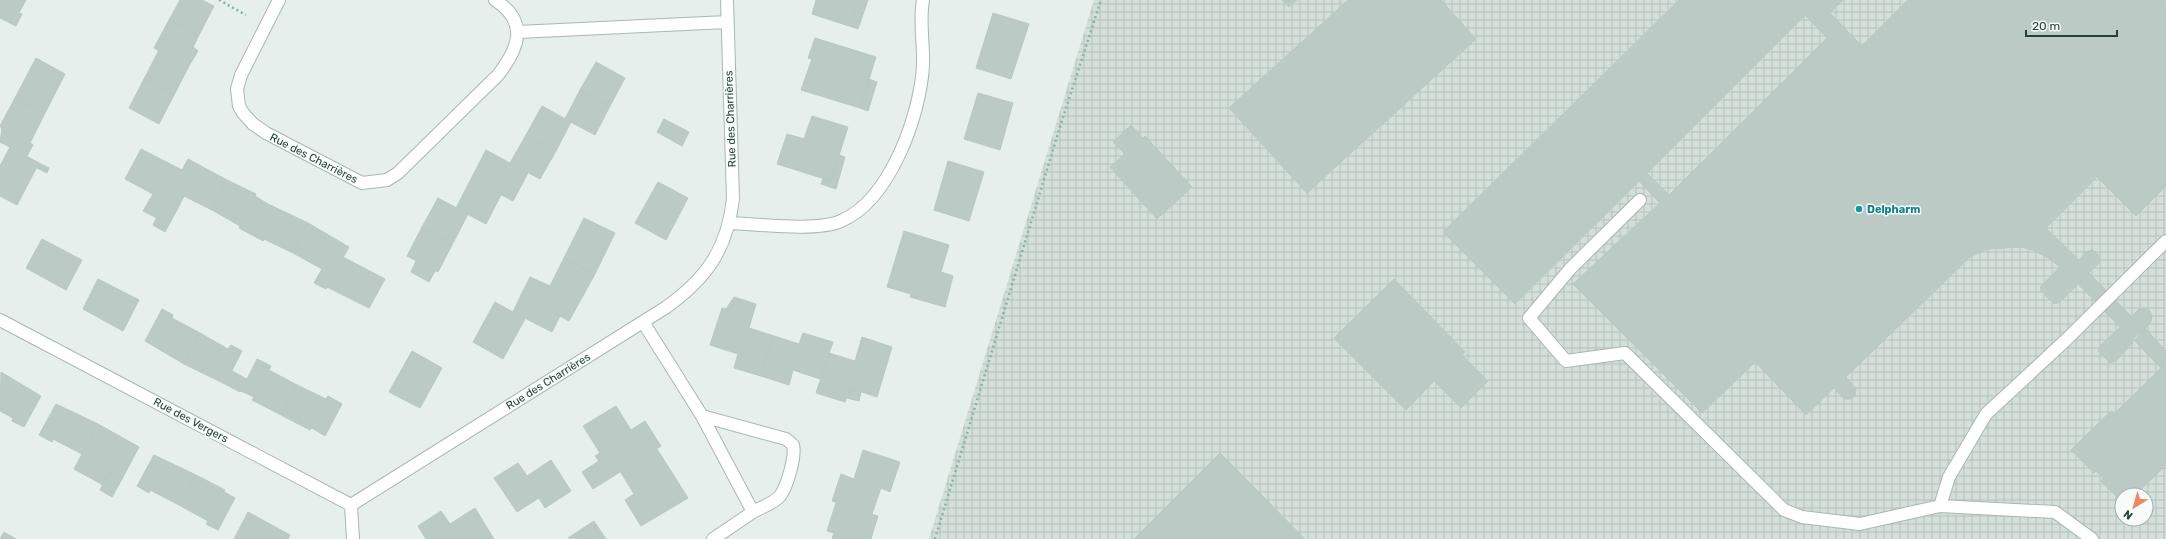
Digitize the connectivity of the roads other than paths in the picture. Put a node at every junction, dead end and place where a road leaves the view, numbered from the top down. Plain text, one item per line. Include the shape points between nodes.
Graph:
1 (279, 0) edge
2 (495, 0) edge
3 (727, 0) edge
4 (923, 0) edge
5 (728, 22) junction
6 (518, 32) junction
7 (1640, 200) dead end
8 (730, 223) junction
9 (2166, 241) edge
10 (0, 320) edge
11 (643, 322) junction
12 (702, 416) junction
13 (351, 505) junction
14 (1940, 506) junction
15 (753, 512) junction
16 (352, 539) edge
17 (713, 539) edge
18 (2092, 539) edge

1 - 6 street, Rue des Charrières via 238,82 237,98 244,114 266,133 362,183 387,180 398,174 509,62 517,46
2 - 6 street via 514,17
3 - 5 street, Rue des Charrières
4 - 8 street via 923,66 917,101 899,155 875,193 858,211 841,222 820,226
5 - 6 street
5 - 8 street, Rue des Charrières via 733,199
7 - 14 street via 1570,269 1529,318 1566,361 1625,353 1784,510 1802,518 1860,524
8 - 11 street, Rue des Charrières via 718,252 700,279 687,292
9 - 14 street via 2067,339 1986,414 1949,477
10 - 13 street, Rue des Vergers
11 - 12 street
11 - 13 street, Rue des Charrières
12 - 15 street
12 - 15 street via 786,439 793,445 794,456 783,491 776,499
13 - 16 street
14 - 18 street via 2055,512
15 - 17 street

